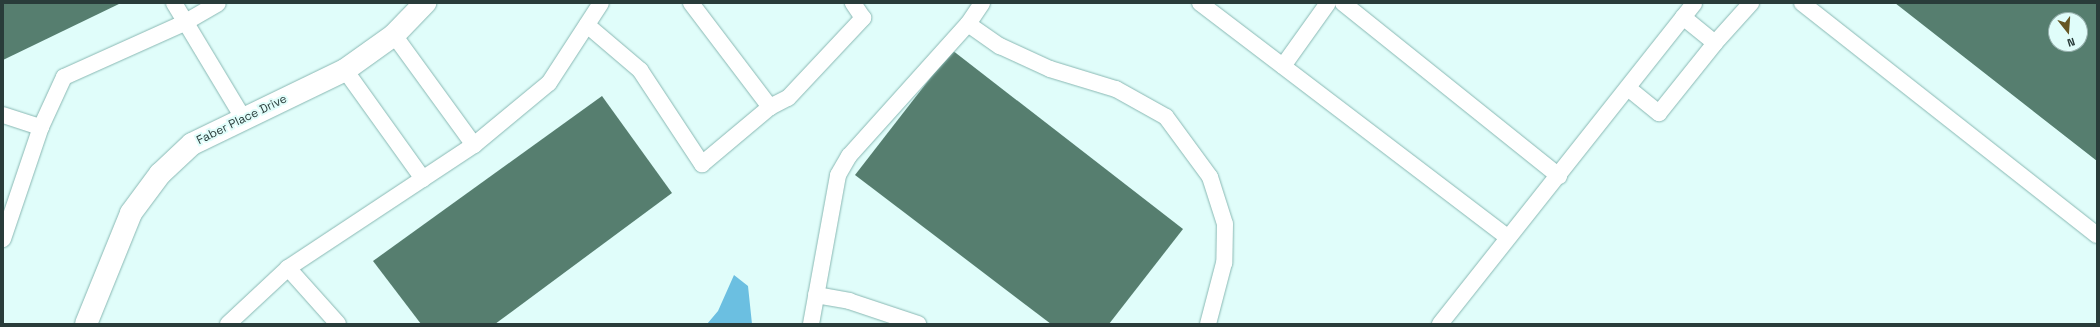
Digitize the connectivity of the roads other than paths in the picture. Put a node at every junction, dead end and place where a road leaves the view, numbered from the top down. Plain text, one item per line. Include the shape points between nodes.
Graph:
1 (174, 3) edge
2 (218, 3) edge
3 (425, 3) edge
4 (602, 3) edge
5 (691, 3) edge
6 (853, 3) edge
7 (982, 3) edge
8 (1200, 3) edge
9 (1328, 3) edge
10 (1343, 3) edge
11 (1694, 3) edge
12 (1751, 3) edge
13 (1802, 3) edge
14 (1683, 17) junction
15 (184, 23) junction
16 (968, 24) junction
17 (587, 25) junction
18 (394, 35) junction
19 (1715, 43) junction
20 (1283, 66) junction
21 (345, 70) junction
22 (1628, 88) junction
23 (770, 107) junction
24 (3, 115) edge
25 (243, 118) junction
26 (41, 127) junction
27 (474, 145) junction
28 (1559, 176) junction
29 (423, 180) junction
30 (2097, 235) edge
31 (1507, 237) junction
32 (3, 239) edge
33 (288, 268) junction
34 (816, 295) junction
35 (86, 324) edge
36 (228, 324) edge
37 (338, 324) edge
38 (811, 324) edge
39 (918, 324) edge
40 (1208, 324) edge
41 (1440, 324) edge

1 - 15 lane
2 - 15 lane
3 - 18 street, Faber Place Drive
4 - 17 lane
5 - 23 lane
6 - 23 lane via 863,18 788,98
7 - 16 lane
8 - 20 lane
9 - 20 lane
10 - 28 lane
11 - 14 lane
12 - 19 lane
13 - 30 lane
14 - 19 lane
14 - 22 lane
15 - 25 lane
15 - 26 lane via 64,78
16 - 34 lane via 849,156 838,175
16 - 40 lane via 1000,46 1036,63 1116,89 1166,117 1210,177 1225,224 1224,262
17 - 23 lane via 640,70 702,164
17 - 27 lane via 549,83
18 - 21 street, Faber Place Drive
18 - 27 lane
19 - 22 lane via 1659,113
20 - 31 lane
21 - 25 street, Faber Place Drive
21 - 29 lane
22 - 28 lane
24 - 26 lane
25 - 35 street, Faber Place Drive via 192,144 160,174 131,213
26 - 32 lane
27 - 29 lane
28 - 31 lane
29 - 33 lane
31 - 41 lane
33 - 36 lane
33 - 37 lane
34 - 38 lane
34 - 39 lane via 849,301

